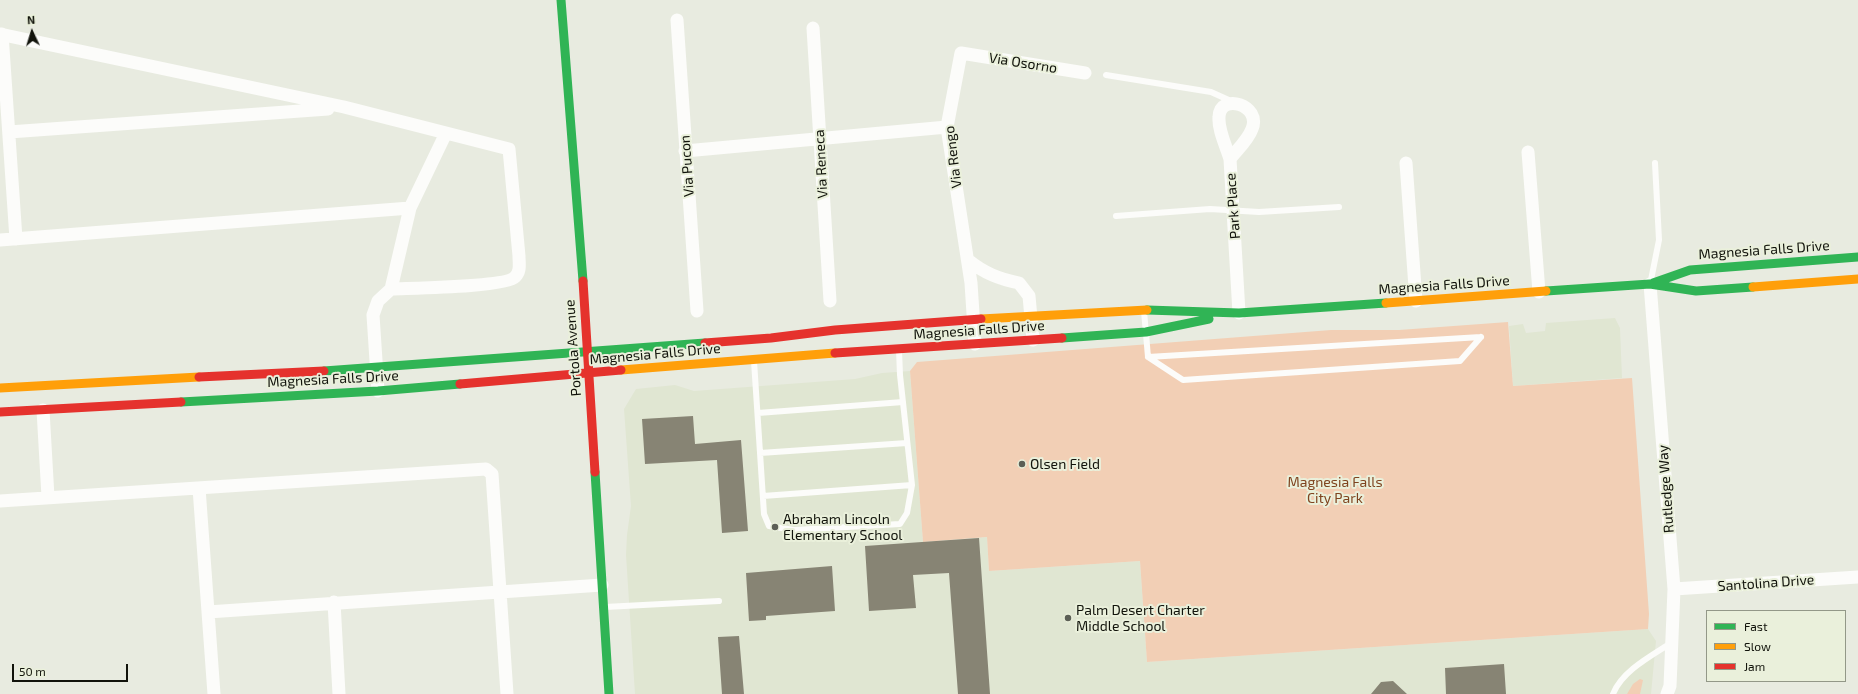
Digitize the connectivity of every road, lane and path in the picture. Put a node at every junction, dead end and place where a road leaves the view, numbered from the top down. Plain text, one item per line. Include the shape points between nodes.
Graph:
1 (561, 0) edge
2 (677, 20) dead end
3 (813, 28) dead end
4 (1, 34) edge
5 (961, 53) joint
6 (1085, 73) dead end
7 (1106, 75) dead end
8 (1240, 105) junction
9 (344, 107) junction
10 (947, 127) junction
11 (9, 132) junction
12 (446, 133) junction
13 (820, 138) junction
14 (685, 151) junction
15 (1528, 152) dead end
16 (1230, 159) junction
17 (1406, 163) dead end
18 (1655, 163) dead end
19 (1339, 207) dead end
20 (410, 208) junction
21 (1233, 212) junction
22 (1116, 216) dead end
23 (16, 239) junction
24 (0, 240) edge
25 (1858, 257) edge
26 (968, 260) junction
27 (1858, 279) edge
28 (1650, 284) junction
29 (391, 289) junction
30 (1538, 292) junction
31 (830, 301) dead end
32 (1416, 302) junction
33 (1144, 310) junction
34 (697, 311) dead end
35 (1239, 313) junction
36 (1031, 315) junction
37 (973, 319) junction
38 (1146, 332) junction
39 (1033, 340) junction
40 (975, 344) junction
41 (899, 349) junction
42 (588, 353) junction
43 (1148, 358) junction
44 (754, 360) junction
45 (376, 368) junction
46 (589, 374) junction
47 (0, 388) edge
48 (378, 391) junction
49 (903, 402) junction
50 (43, 410) junction
51 (0, 412) edge
52 (758, 413) junction
53 (907, 443) junction
54 (760, 453) junction
55 (912, 485) junction
56 (199, 488) junction
57 (763, 496) junction
58 (48, 497) junction
59 (0, 501) edge
60 (1858, 577) edge
61 (602, 585) junction
62 (1674, 589) junction
63 (500, 591) junction
64 (719, 601) dead end
65 (334, 602) junction
66 (603, 607) junction
67 (208, 612) junction
68 (1672, 642) junction
69 (214, 694) edge
70 (340, 694) edge
71 (507, 694) edge
72 (608, 694) edge
73 (1613, 694) edge
74 (1667, 694) edge

1 - 42 street, Portola Avenue
2 - 14 street, Via Pucon
3 - 13 street, Via Reneca
4 - 9 street
4 - 11 street
5 - 6 street, Via Osorno
5 - 10 street, Via Rengo
7 - 8 lane via 1211,92
8 - 16 street, Park Place via 1250,113 1252,129
8 - 16 street via 1224,107 1219,115
9 - 11 street
9 - 12 street
10 - 13 street
10 - 26 street, Via Rengo
11 - 23 street
12 - 20 street
12 - 29 street via 509,149 519,271 515,278 505,282
13 - 14 street
13 - 31 street, Via Reneca
14 - 34 street, Via Pucon
15 - 30 street
16 - 21 street, Park Place
17 - 32 street
18 - 28 lane via 1659,240
19 - 21 lane
20 - 23 street
20 - 29 street
21 - 22 lane via 1210,209
21 - 35 street, Park Place
23 - 24 street
25 - 28 street, Magnesia Falls Drive via 1690,270
26 - 36 street via 980,270 1000,279 1019,283 1029,296
26 - 37 street, Via Rengo
27 - 28 street, Magnesia Falls Drive via 1696,291
28 - 30 street, Magnesia Falls Drive
28 - 62 street, Rutledge Way
29 - 45 street via 378,302 373,315
30 - 32 street, Magnesia Falls Drive
32 - 35 street, Magnesia Falls Drive
33 - 35 street, Magnesia Falls Drive
33 - 36 street, Magnesia Falls Drive
33 - 38 lane
35 - 38 street, Magnesia Falls Drive
36 - 37 street, Magnesia Falls Drive
36 - 39 street
37 - 40 street, Via Rengo
37 - 42 street, Magnesia Falls Drive
38 - 39 street, Magnesia Falls Drive
38 - 43 lane
39 - 40 street, Magnesia Falls Drive
40 - 41 street, Magnesia Falls Drive
41 - 44 street, Magnesia Falls Drive
41 - 49 lane
42 - 45 street, Magnesia Falls Drive
42 - 46 street, Portola Avenue
43 - 43 lane via 1183,380 1460,361 1481,337
44 - 46 street, Magnesia Falls Drive
44 - 52 lane
45 - 47 street, Magnesia Falls Drive
45 - 48 street
46 - 48 street, Magnesia Falls Drive
46 - 61 street, Portola Avenue
48 - 50 street, Magnesia Falls Drive
49 - 52 lane
49 - 53 lane
50 - 51 street, Magnesia Falls Drive
50 - 58 street
52 - 54 lane
53 - 54 lane
53 - 55 lane
54 - 57 lane
55 - 57 lane
55 - 57 lane via 907,513 900,524 794,530 769,526 764,514
56 - 58 street
56 - 63 street via 486,469 492,474
56 - 67 street
58 - 59 street
60 - 62 street, Santolina Drive
61 - 63 street
61 - 66 street, Portola Avenue
62 - 68 street, Rutledge Way
63 - 65 street
63 - 71 street
64 - 66 lane
65 - 67 street
65 - 70 street
66 - 72 street, Portola Avenue
67 - 69 street
68 - 73 lane via 1642,662 1617,684
68 - 74 street, Rutledge Way via 1670,686

